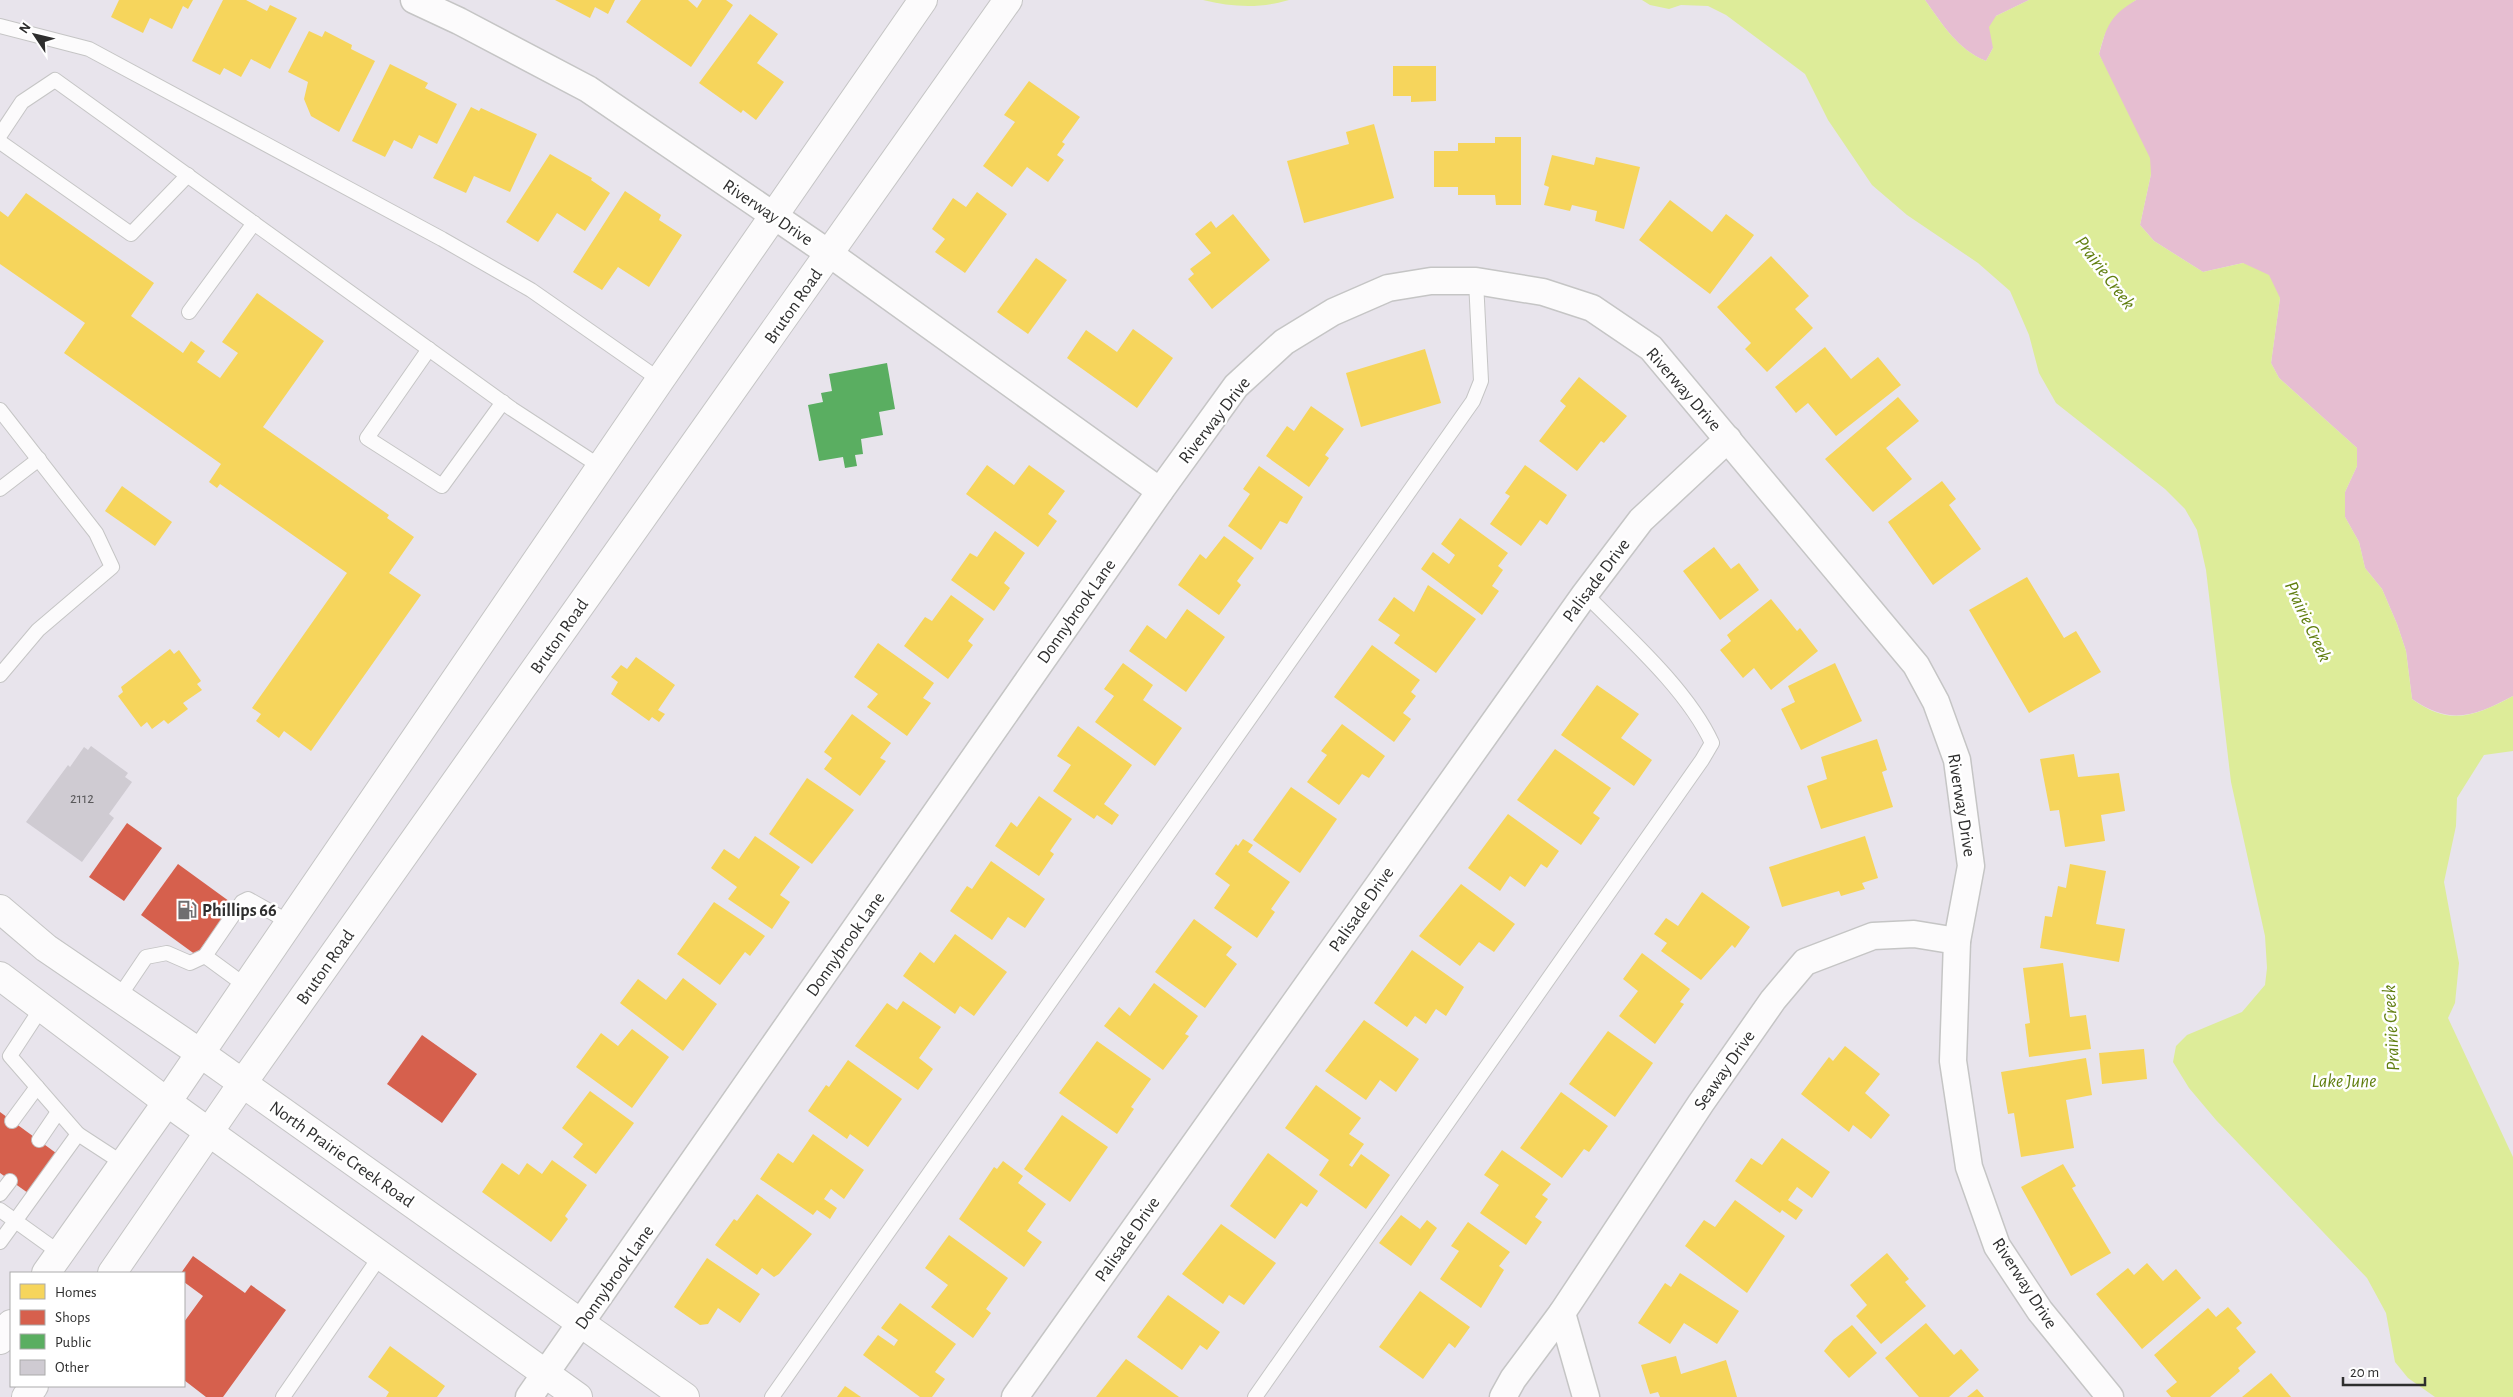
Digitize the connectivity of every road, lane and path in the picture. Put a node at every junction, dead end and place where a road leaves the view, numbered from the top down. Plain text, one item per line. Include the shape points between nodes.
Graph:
1 (414, 0) edge
2 (923, 0) edge
3 (1008, 0) edge
4 (0, 26) edge
5 (0, 134) edge
6 (0, 142) edge
7 (188, 175) junction
8 (775, 217) junction
9 (254, 223) junction
10 (830, 254) junction
11 (1476, 281) junction
12 (189, 312) dead end
13 (429, 349) junction
14 (660, 380) junction
15 (503, 402) junction
16 (0, 410) edge
17 (1728, 439) junction
18 (39, 459) junction
19 (601, 467) junction
20 (0, 489) edge
21 (1160, 490) junction
22 (1585, 594) junction
23 (0, 674) edge
24 (0, 910) edge
25 (289, 922) junction
26 (1957, 941) junction
27 (205, 956) junction
28 (0, 976) edge
29 (246, 986) junction
30 (118, 998) junction
31 (42, 1007) junction
32 (200, 1053) junction
33 (242, 1084) junction
34 (36, 1086) junction
35 (167, 1102) junction
36 (58, 1112) junction
37 (12, 1121) dead end
38 (210, 1132) junction
39 (78, 1134) junction
40 (39, 1140) dead end
41 (124, 1164) junction
42 (10, 1181) dead end
43 (0, 1194) edge
44 (0, 1210) edge
45 (15, 1222) junction
46 (0, 1242) edge
47 (380, 1255) junction
48 (53, 1263) edge
49 (113, 1272) edge
50 (1562, 1313) junction
51 (10, 1325) edge
52 (581, 1325) junction
53 (0, 1340) edge
54 (545, 1374) junction
55 (283, 1397) edge
56 (529, 1397) edge
57 (578, 1397) edge
58 (685, 1397) edge
59 (772, 1397) edge
60 (1015, 1397) edge
61 (1255, 1397) edge
62 (1503, 1397) edge
63 (1586, 1397) edge
64 (2110, 1397) edge

1 - 8 street, Riverway Drive via 588,89
2 - 8 main road
3 - 10 main road, Bruton Road
4 - 14 lane via 89,49 531,290
5 - 7 lane via 22,102 55,80
6 - 7 lane via 130,234
7 - 9 lane
8 - 10 street, Riverway Drive
8 - 14 main road
9 - 12 lane
9 - 13 lane
10 - 21 street, Riverway Drive
10 - 33 main road, Bruton Road
11 - 17 street, Riverway Drive via 1543,292 1592,308 1651,348
11 - 21 street, Riverway Drive via 1431,281 1388,288 1333,312 1284,342 1236,386
11 - 59 lane via 1481,381 1473,401
13 - 15 lane
13 - 15 lane via 367,438 442,486
14 - 19 main road
15 - 19 lane
16 - 18 lane
17 - 22 street, Palisade Drive via 1641,520
17 - 26 street, Riverway Drive via 1916,665 1936,702 1957,760 1971,866
18 - 20 lane
18 - 23 lane via 96,533 112,568 38,630
19 - 25 main road
21 - 52 street, Donnybrook Lane
22 - 60 street, Palisade Drive
22 - 61 lane via 1662,672 1705,728 1712,743
24 - 30 main road, North Prairie Creek Road via 46,948
25 - 27 lane via 248,899 242,902
25 - 29 main road
26 - 50 street, Seaway Drive via 1914,934 1873,936 1805,962 1773,1000 1701,1103
26 - 64 street, Riverway Drive via 1953,1061 1969,1167 1997,1246 2040,1311
27 - 29 lane
27 - 30 lane via 190,963 166,953 146,958
28 - 31 main road
29 - 32 main road
30 - 32 main road, North Prairie Creek Road
31 - 34 lane via 10,1056
31 - 35 main road
32 - 33 main road, North Prairie Creek Road
32 - 35 main road
33 - 38 main road, Bruton Road
33 - 52 main road, North Prairie Creek Road
34 - 36 lane
34 - 37 lane
35 - 38 main road
35 - 41 main road
36 - 39 lane
36 - 40 lane
38 - 47 main road
38 - 49 main road, Bruton Road
39 - 41 lane
39 - 45 lane
41 - 48 main road
42 - 43 lane
44 - 45 lane
45 - 46 lane
45 - 48 lane
47 - 54 main road
47 - 55 lane
50 - 62 street, Seaway Drive
50 - 63 street
51 - 53 main road
52 - 54 street, Donnybrook Lane
52 - 58 main road, North Prairie Creek Road
54 - 56 street, Donnybrook Lane
54 - 57 main road

